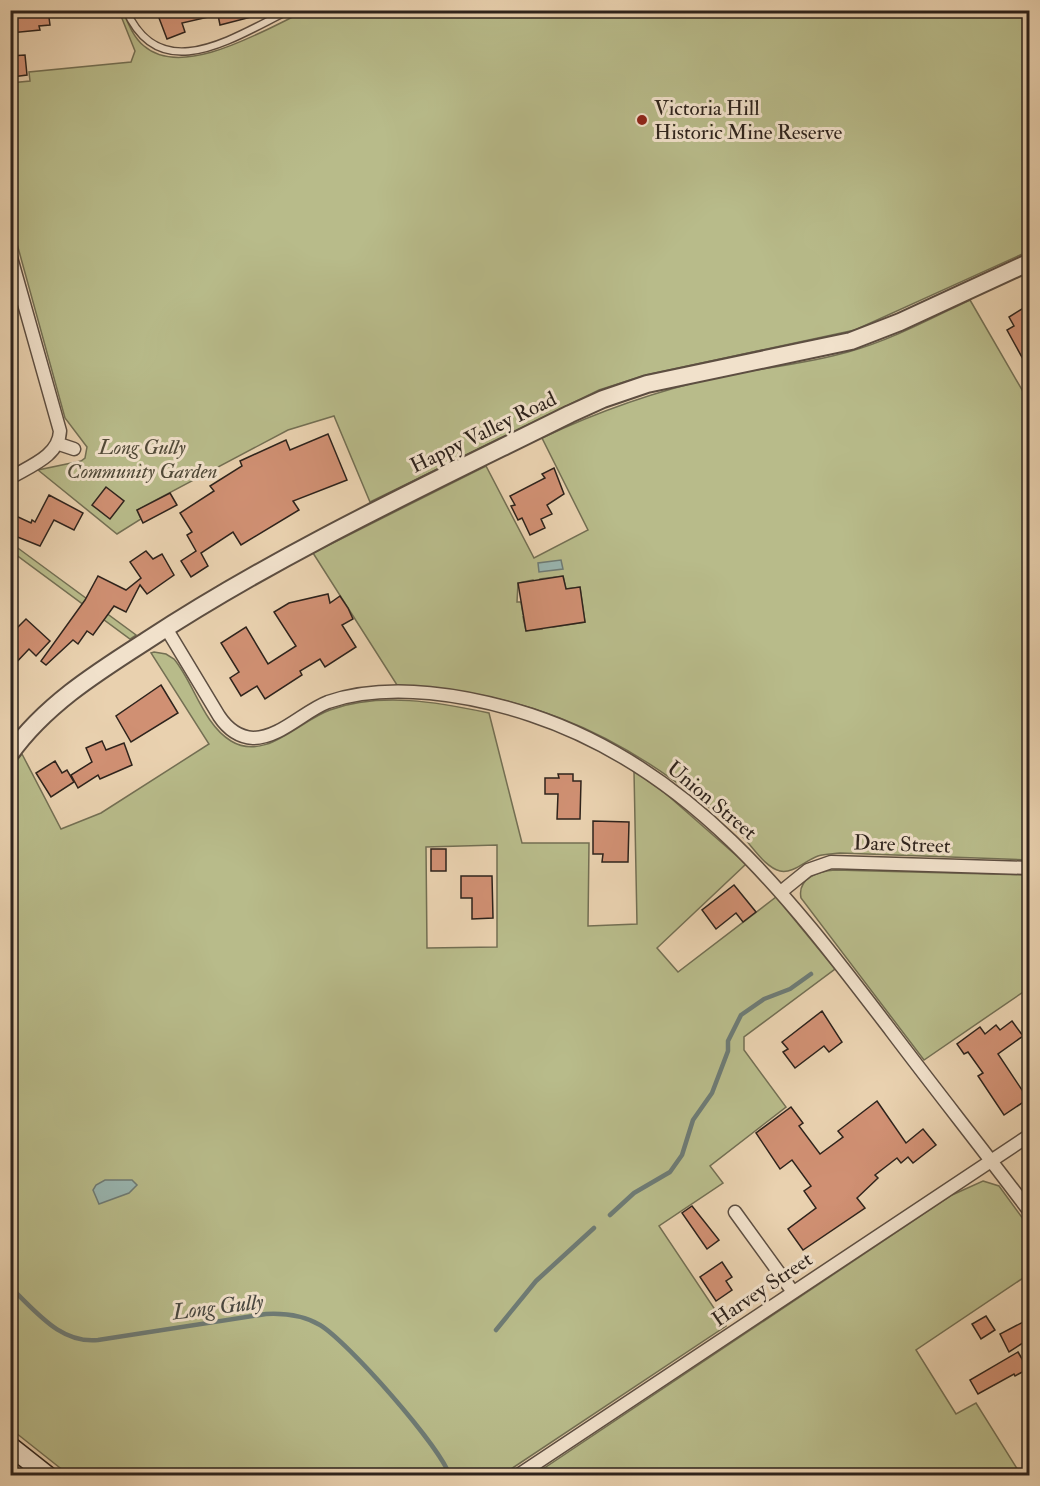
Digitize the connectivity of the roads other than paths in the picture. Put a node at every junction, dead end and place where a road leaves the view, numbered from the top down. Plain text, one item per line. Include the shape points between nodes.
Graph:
1 (126, 10) edge
2 (290, 10) edge
3 (10, 254) edge
4 (1029, 262) edge
5 (59, 444) junction
6 (74, 449) dead end
7 (10, 478) edge
8 (165, 628) junction
9 (10, 754) edge
10 (1029, 868) edge
11 (782, 891) junction
12 (1029, 1135) edge
13 (990, 1161) junction
14 (735, 1212) dead end
15 (1029, 1212) edge
16 (793, 1292) junction
17 (10, 1446) edge
18 (48, 1476) edge
19 (517, 1476) edge

1 - 2 lane via 142,38 155,47 173,51 207,48
3 - 5 street via 59,426
4 - 8 street, Happy Valley Road via 851,341 647,384 589,405 345,526
5 - 6 street
5 - 7 street
8 - 9 street, Happy Valley Road via 73,690 35,723
8 - 11 street, Union Street via 227,726 239,735 260,737 317,707 367,694 440,696 524,713 583,736 640,766 718,828
10 - 11 street, Dare Street via 831,862 808,870
11 - 13 street, Union Street
12 - 13 street, Harvey Street
13 - 15 street, Union Street
13 - 16 street, Harvey Street
14 - 16 street
16 - 19 street, Harvey Street
17 - 18 main road

